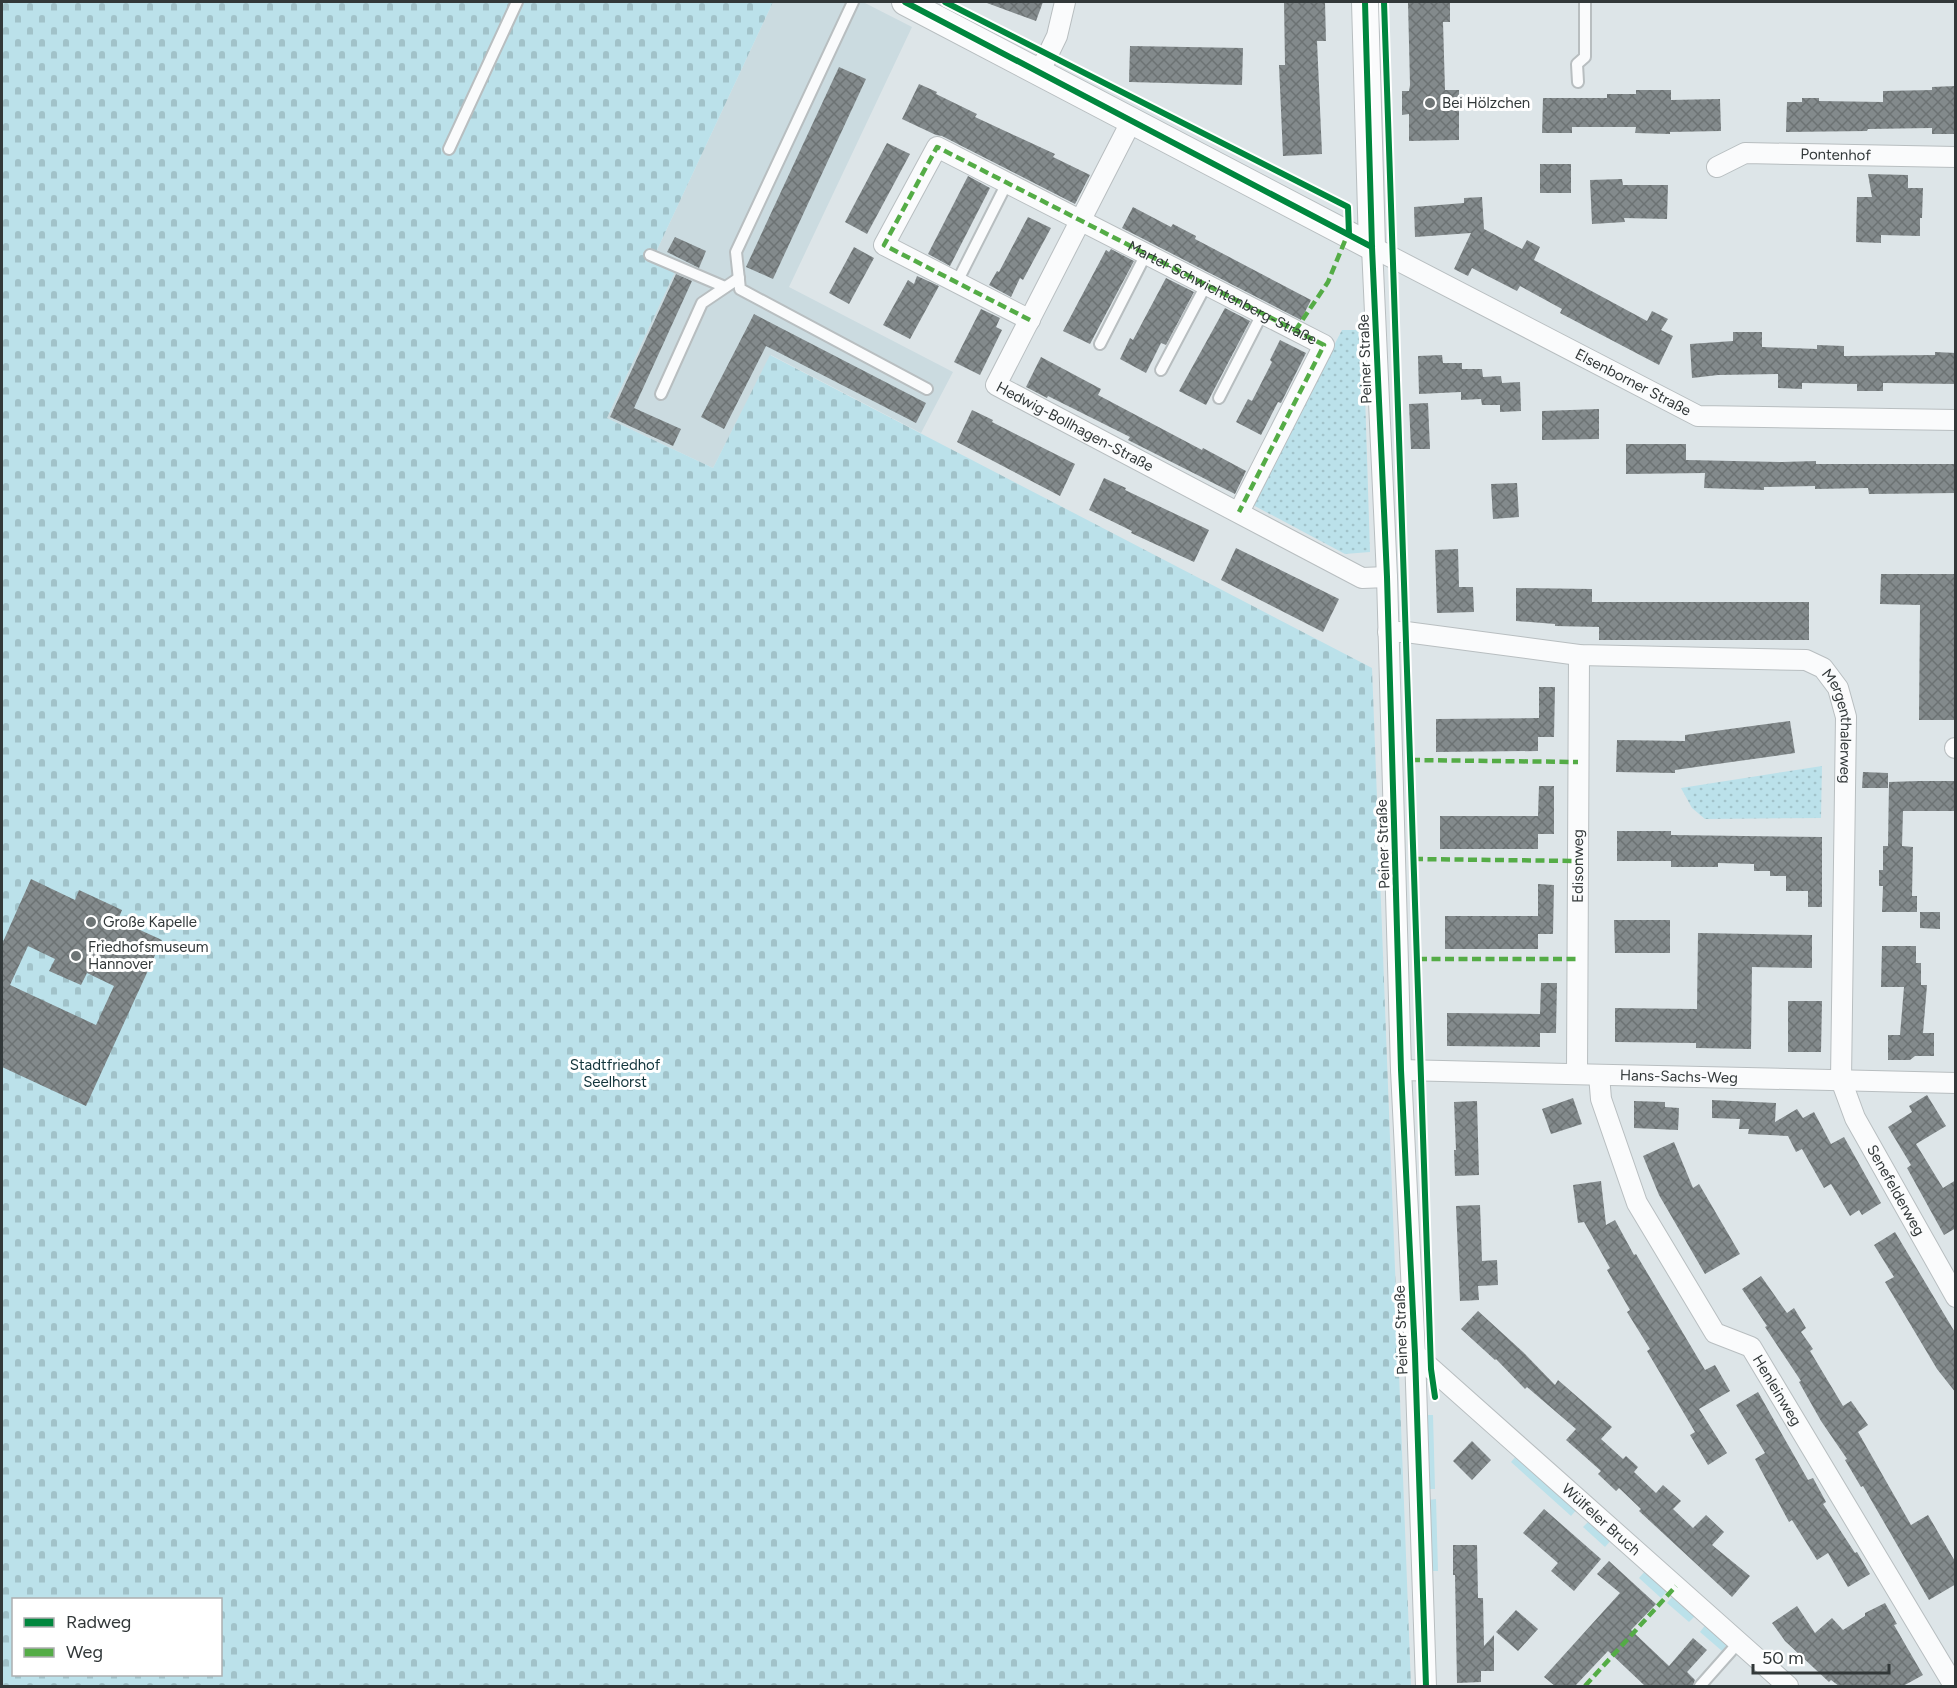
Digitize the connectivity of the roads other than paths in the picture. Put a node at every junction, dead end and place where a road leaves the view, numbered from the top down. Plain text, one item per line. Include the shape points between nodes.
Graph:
1 (517, 2) edge
2 (854, 2) edge
3 (905, 2) edge
4 (1065, 2) edge
5 (1365, 2) edge
6 (1585, 2) edge
7 (1040, 72) junction
8 (1578, 82) dead end
9 (1132, 120) junction
10 (449, 149) dead end
11 (1956, 157) edge
12 (1717, 167) dead end
13 (1007, 183) junction
14 (1080, 220) junction
15 (1372, 247) junction
16 (1146, 254) junction
17 (650, 255) dead end
18 (739, 278) junction
19 (957, 282) junction
20 (1206, 285) junction
21 (725, 287) junction
22 (1262, 314) junction
23 (1030, 320) junction
24 (1100, 344) dead end
25 (1161, 370) dead end
26 (927, 389) dead end
27 (661, 394) dead end
28 (1219, 398) dead end
29 (1956, 420) edge
30 (1239, 512) junction
31 (1387, 577) junction
32 (1388, 632) junction
33 (1579, 655) junction
34 (1401, 1070) junction
35 (1577, 1074) junction
36 (1599, 1075) junction
37 (1841, 1080) junction
38 (1956, 1083) edge
39 (1956, 1297) edge
40 (1414, 1354) junction
41 (1739, 1642) junction
42 (1951, 1682) edge
43 (1426, 1686) edge
44 (1700, 1686) edge
45 (1788, 1686) edge

1 - 10 lane
2 - 18 lane via 736,252
3 - 7 street
4 - 7 street via 1057,36
5 - 15 street, Peiner Straße
6 - 8 lane via 1585,57 1578,64
7 - 9 street
9 - 14 street, Hedwig-Bollhagen-Straße
9 - 15 street
11 - 12 street, Pontenhof via 1745,153
13 - 14 street, Martel-Schwichtenberg-Straße
13 - 19 lane
13 - 19 street, Martel-Schwichtenberg-Straße via 937,147 884,245
14 - 16 street, Martel-Schwichtenberg-Straße
14 - 23 street, Hedwig-Bollhagen-Straße
15 - 29 street, Elsenborner Straße via 1698,416
15 - 31 street, Peiner Straße
16 - 20 street, Martel-Schwichtenberg-Straße
16 - 24 lane
17 - 21 lane
18 - 21 lane
18 - 26 lane via 740,289
19 - 23 street
20 - 22 street, Martel-Schwichtenberg-Straße
20 - 25 lane
21 - 27 lane via 702,303
22 - 28 lane
22 - 30 street, Martel-Schwichtenberg-Straße via 1324,345
23 - 30 street, Hedwig-Bollhagen-Straße via 996,385
30 - 31 street, Hedwig-Bollhagen-Straße via 1362,578
31 - 32 street, Peiner Straße
32 - 33 street, Mergenthalerweg
32 - 34 street, Peiner Straße
33 - 35 street, Edisonweg
33 - 37 street, Mergenthalerweg via 1806,660 1823,668 1839,688 1846,717
34 - 35 street, Hans-Sachs-Weg
34 - 40 street, Peiner Straße
35 - 36 street, Hans-Sachs-Weg
36 - 37 street, Hans-Sachs-Weg
36 - 42 street, Henleinweg via 1602,1099 1637,1203 1715,1333 1751,1347
37 - 38 street, Hans-Sachs-Weg
37 - 39 street, Senefelderweg via 1855,1118
40 - 41 street, Wülfeler Bruch
40 - 43 street, Peiner Straße
41 - 44 lane
41 - 45 street, Wülfeler Bruch

